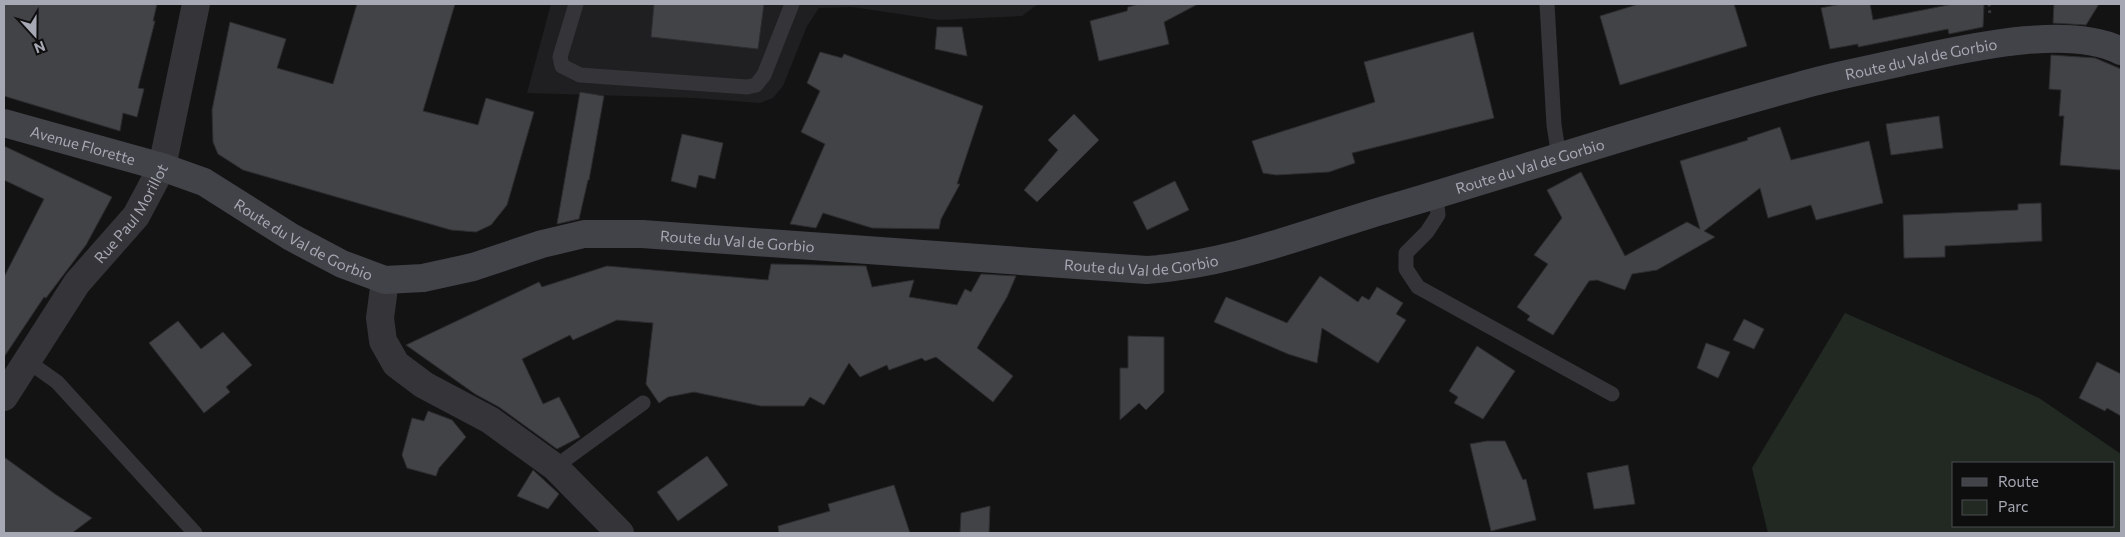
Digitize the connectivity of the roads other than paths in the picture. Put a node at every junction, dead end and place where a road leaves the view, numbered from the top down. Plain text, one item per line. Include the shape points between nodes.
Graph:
1 (196, 4) edge
2 (576, 4) edge
3 (792, 4) edge
4 (1547, 4) edge
5 (2121, 51) edge
6 (4, 123) edge
7 (1559, 157) junction
8 (162, 167) junction
9 (1436, 195) junction
10 (385, 280) junction
11 (26, 360) junction
12 (1612, 394) dead end
13 (4, 397) edge
14 (644, 403) dead end
15 (555, 468) junction
16 (195, 533) edge
17 (620, 533) edge

1 - 8 street, Rue Paul Morillot
2 - 3 lane via 560,57 562,66 570,72 580,76 747,87 756,85 764,75
4 - 7 lane via 1554,126
5 - 7 street, Route du Val de Gorbio via 2084,41 2030,39 1963,49 1800,85
6 - 8 street, Avenue Florette
7 - 9 street, Route du Val de Gorbio
8 - 10 street, Route du Val de Gorbio via 204,182 291,237 342,264
8 - 11 street, Rue Paul Morillot via 136,216 77,283
9 - 10 street, Route du Val de Gorbio via 1241,256 1184,268 1147,270 642,234 584,234 474,267 422,278
9 - 12 lane via 1438,215 1427,232 1406,253 1406,269 1418,287
10 - 15 street via 381,326 383,341 396,364 424,385 490,420
11 - 13 street, Rue Paul Morillot
11 - 16 lane via 57,382
14 - 15 lane
15 - 17 street

